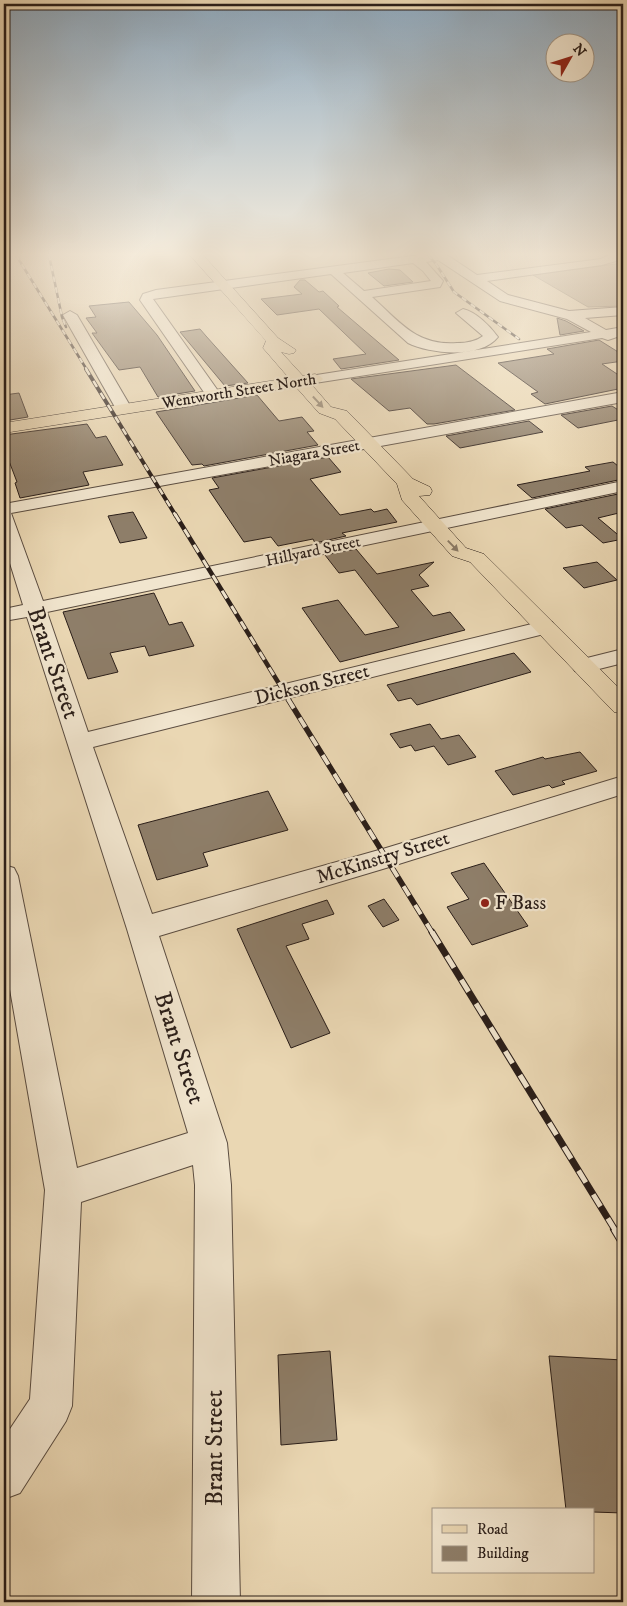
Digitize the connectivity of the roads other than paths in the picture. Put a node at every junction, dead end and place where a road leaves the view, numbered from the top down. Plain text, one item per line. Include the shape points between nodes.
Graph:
1 (79, 330) edge
2 (167, 330) edge
3 (263, 330) edge
4 (381, 330) edge
5 (402, 330) edge
6 (485, 330) edge
7 (596, 330) edge
8 (623, 331) edge
9 (604, 334) junction
10 (623, 346) edge
11 (483, 348) junction
12 (419, 363) junction
13 (307, 380) junction
14 (213, 395) junction
15 (623, 397) edge
16 (124, 409) junction
17 (4, 428) edge
18 (368, 443) junction
19 (406, 482) junction
20 (623, 486) edge
21 (4, 509) edge
22 (4, 516) edge
23 (455, 522) junction
24 (434, 526) junction
25 (477, 558) junction
26 (19, 612) edge
27 (544, 627) junction
28 (623, 656) edge
29 (583, 666) junction
30 (623, 706) edge
31 (80, 742) junction
32 (623, 785) edge
33 (4, 876) edge
34 (142, 930) junction
35 (209, 1143) junction
36 (63, 1190) junction
37 (4, 1477) edge
38 (216, 1602) edge

1 - 16 street
2 - 14 street
3 - 13 main road via 273,341 270,348
4 - 12 street
5 - 11 street via 423,346
6 - 11 street via 492,337
7 - 9 street
8 - 9 street, Wentworth Street North
9 - 10 street
9 - 11 street, Wentworth Street North
11 - 12 street, Wentworth Street North
12 - 13 street, Wentworth Street North
13 - 14 main road, Wentworth Street North
13 - 18 main road via 325,410 342,415
14 - 16 main road, Wentworth Street North
15 - 18 street, Niagara Street
16 - 17 main road, Wentworth Street North
18 - 19 main road
18 - 21 street, Niagara Street
19 - 23 main road via 429,495
19 - 24 main road via 409,496
20 - 23 street, Hillyard Street
22 - 26 street, Brant Street
23 - 24 street, Hillyard Street
23 - 25 main road via 481,549
24 -> 25 main road via 459,552
24 - 26 street, Hillyard Street
25 - 27 main road
26 - 31 street, Brant Street
27 - 29 main road
27 - 31 street, Dickson Street
28 - 29 street
29 - 30 main road
31 - 34 street, Brant Street
32 - 34 street, McKinstry Street
33 - 36 street
34 - 35 street, Brant Street
35 - 36 street
35 - 38 street, Brant Street via 213,1185
36 - 37 street via 51,1406

